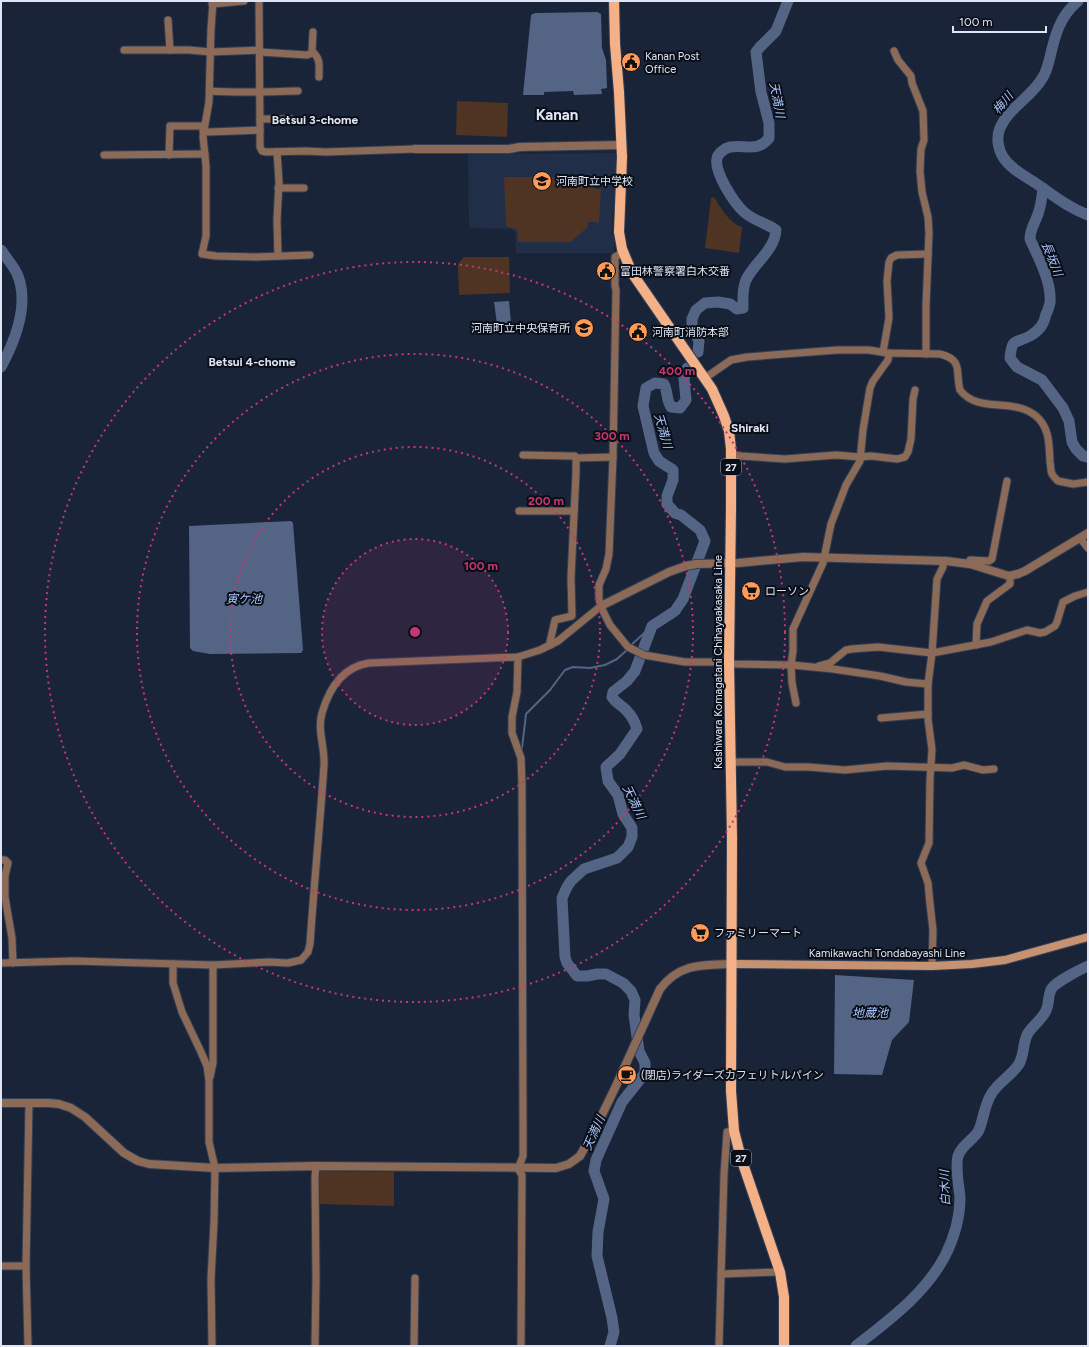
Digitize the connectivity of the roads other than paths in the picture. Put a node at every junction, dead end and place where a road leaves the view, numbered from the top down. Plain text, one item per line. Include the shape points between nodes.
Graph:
1 (244, 1) edge
2 (259, 1) edge
3 (614, 1) edge
4 (212, 2) edge
5 (168, 20) dead end
6 (313, 32) dead end
7 (124, 50) dead end
8 (170, 50) junction
9 (260, 51) junction
10 (894, 51) dead end
11 (211, 52) junction
12 (313, 53) junction
13 (318, 77) dead end
14 (210, 91) junction
15 (298, 91) dead end
16 (260, 92) junction
17 (260, 119) junction
18 (291, 119) dead end
19 (204, 128) junction
20 (260, 130) junction
21 (622, 145) junction
22 (415, 149) joint
23 (277, 152) junction
24 (204, 154) junction
25 (104, 155) dead end
26 (169, 155) junction
27 (278, 188) junction
28 (304, 188) dead end
29 (622, 252) junction
30 (928, 254) junction
31 (310, 255) dead end
32 (278, 256) junction
33 (886, 352) junction
34 (926, 354) junction
35 (705, 378) junction
36 (915, 390) dead end
37 (731, 454) junction
38 (523, 455) dead end
39 (613, 457) junction
40 (860, 457) junction
41 (576, 458) junction
42 (1007, 481) dead end
43 (1088, 482) edge
44 (520, 511) dead end
45 (574, 511) junction
46 (1088, 533) edge
47 (1080, 538) junction
48 (1088, 548) edge
49 (825, 558) junction
50 (943, 561) junction
51 (730, 563) junction
52 (968, 564) junction
53 (1010, 576) junction
54 (1088, 592) edge
55 (601, 606) junction
56 (976, 644) junction
57 (551, 645) junction
58 (932, 653) junction
59 (518, 657) junction
60 (729, 662) junction
61 (791, 665) junction
62 (813, 667) junction
63 (928, 684) junction
64 (796, 703) dead end
65 (928, 714) junction
66 (881, 718) dead end
67 (730, 762) junction
68 (930, 767) junction
69 (994, 769) dead end
70 (1, 860) edge
71 (3, 876) edge
72 (1088, 937) edge
73 (13, 963) junction
74 (1, 964) edge
75 (173, 964) junction
76 (732, 964) junction
77 (213, 965) junction
78 (932, 966) junction
79 (209, 1081) junction
80 (1, 1103) edge
81 (29, 1103) junction
82 (734, 1131) junction
83 (316, 1166) junction
84 (215, 1168) junction
85 (518, 1169) junction
86 (1, 1266) edge
87 (26, 1266) junction
88 (780, 1272) junction
89 (721, 1274) junction
90 (415, 1278) dead end
91 (28, 1346) edge
92 (212, 1346) edge
93 (315, 1346) edge
94 (414, 1346) edge
95 (521, 1346) edge
96 (719, 1346) edge
97 (784, 1346) edge

1 - 4 street
2 - 9 street
3 - 21 main road, Kashiwara Komagatani Chihayaakasaka Line / 27
4 - 11 street
5 - 8 street
6 - 12 street
7 - 8 street
8 - 11 street
9 - 11 street
9 - 12 street
9 - 16 street
10 - 30 street via 911,76 923,111 924,140 920,171 928,217
11 - 14 street
12 - 13 street via 319,59
14 - 16 street
14 - 19 street
15 - 16 street
16 - 17 street
17 - 18 street
17 - 20 street
19 - 20 street via 208,132
19 - 24 street
19 - 26 street via 170,126
20 - 23 street via 262,151
21 - 22 street
21 - 29 main road, Kashiwara Komagatani Chihayaakasaka Line / 27 via 619,232
22 - 23 street
23 - 27 street
24 - 26 street
24 - 32 street via 206,236 202,254
25 - 26 street
27 - 28 street
27 - 32 street
29 - 35 main road, Kashiwara Komagatani Chihayaakasaka Line / 27 via 632,274
29 - 39 street via 615,257
30 - 33 street via 897,255 889,262
30 - 34 street
31 - 32 street
33 - 34 street
33 - 35 street via 837,350 737,358
33 - 40 street via 888,360 870,388
34 - 43 street via 946,356 955,361 960,390 969,398 977,402 1018,407 1037,417 1046,428 1052,473 1058,481 1073,484
35 - 37 main road, Kashiwara Komagatani Chihayaakasaka Line / 27 via 724,416 729,431
36 - 40 street via 911,439 905,456 897,459
37 - 40 street via 785,459
37 - 51 main road, Kashiwara Komagatani Chihayaakasaka Line / 27
38 - 41 street
39 - 41 street
39 - 55 street via 609,554 598,592
40 - 49 street via 831,524
41 - 45 street
42 - 52 street via 992,560 970,560
44 - 45 street
45 - 57 street via 572,616 555,620
46 - 47 street
47 - 48 street
47 - 53 street via 1025,571
49 - 50 street
49 - 51 street via 792,557
49 - 61 street via 794,624
50 - 52 street
50 - 58 street via 937,579
51 - 55 street via 696,564 677,569
51 - 60 main road, Kashiwara Komagatani Chihayaakasaka Line / 27
52 - 53 street
53 - 56 street via 1010,584 987,601 977,624
54 - 56 street via 1063,602 1057,622 1045,632 1027,630 991,642
55 - 57 street
55 - 60 street via 615,632 628,648 634,651 685,662
56 - 58 street
57 - 59 street
58 - 62 street via 878,646 852,649 846,650 830,663
58 - 63 street
59 - 77 street via 369,663 353,668 341,676 326,701 321,720 324,762 308,952 295,963
59 - 85 street via 512,733 521,758 522,784 523,1156
60 - 61 street
60 - 67 main road, Kashiwara Komagatani Chihayaakasaka Line / 27
61 - 62 street
61 - 64 street
62 - 63 street
63 - 65 street
65 - 66 street
65 - 68 street via 932,750
67 - 68 street via 767,762 786,768 845,770 887,766
67 - 76 main road, Kashiwara Komagatani Chihayaakasaka Line / 27
68 - 69 street via 952,768 964,765 983,770
68 - 78 street via 929,843 921,863 928,883 933,930
70 - 71 street via 8,863
71 - 73 street
72 - 78 main road, Kamikawachi Tondabayashi Line via 1005,960
73 - 74 street
73 - 75 street via 74,961
75 - 77 street
75 - 79 street via 173,983 182,1012 207,1066
76 - 78 main road, Kamikawachi Tondabayashi Line
76 - 82 main road, Kashiwara Komagatani Chihayaakasaka Line / 27 via 730,1091
76 - 85 street via 692,967 679,971 660,989 580,1156 569,1164 556,1168
77 - 79 street via 213,1063
79 - 84 street via 210,1142
80 - 81 street
81 - 84 street via 59,1104 71,1108 85,1117 124,1153 138,1161 166,1166
81 - 87 street
82 - 88 main road, Kashiwara Komagatani Chihayaakasaka Line / 27
82 - 89 street via 727,1132
83 - 84 street
83 - 85 street
83 - 93 street
84 - 92 street
85 - 95 street via 522,1175
86 - 87 street
87 - 91 street
88 - 89 street
88 - 97 main road, Kashiwara Komagatani Chihayaakasaka Line / 27 via 784,1297
89 - 96 street
90 - 94 street

